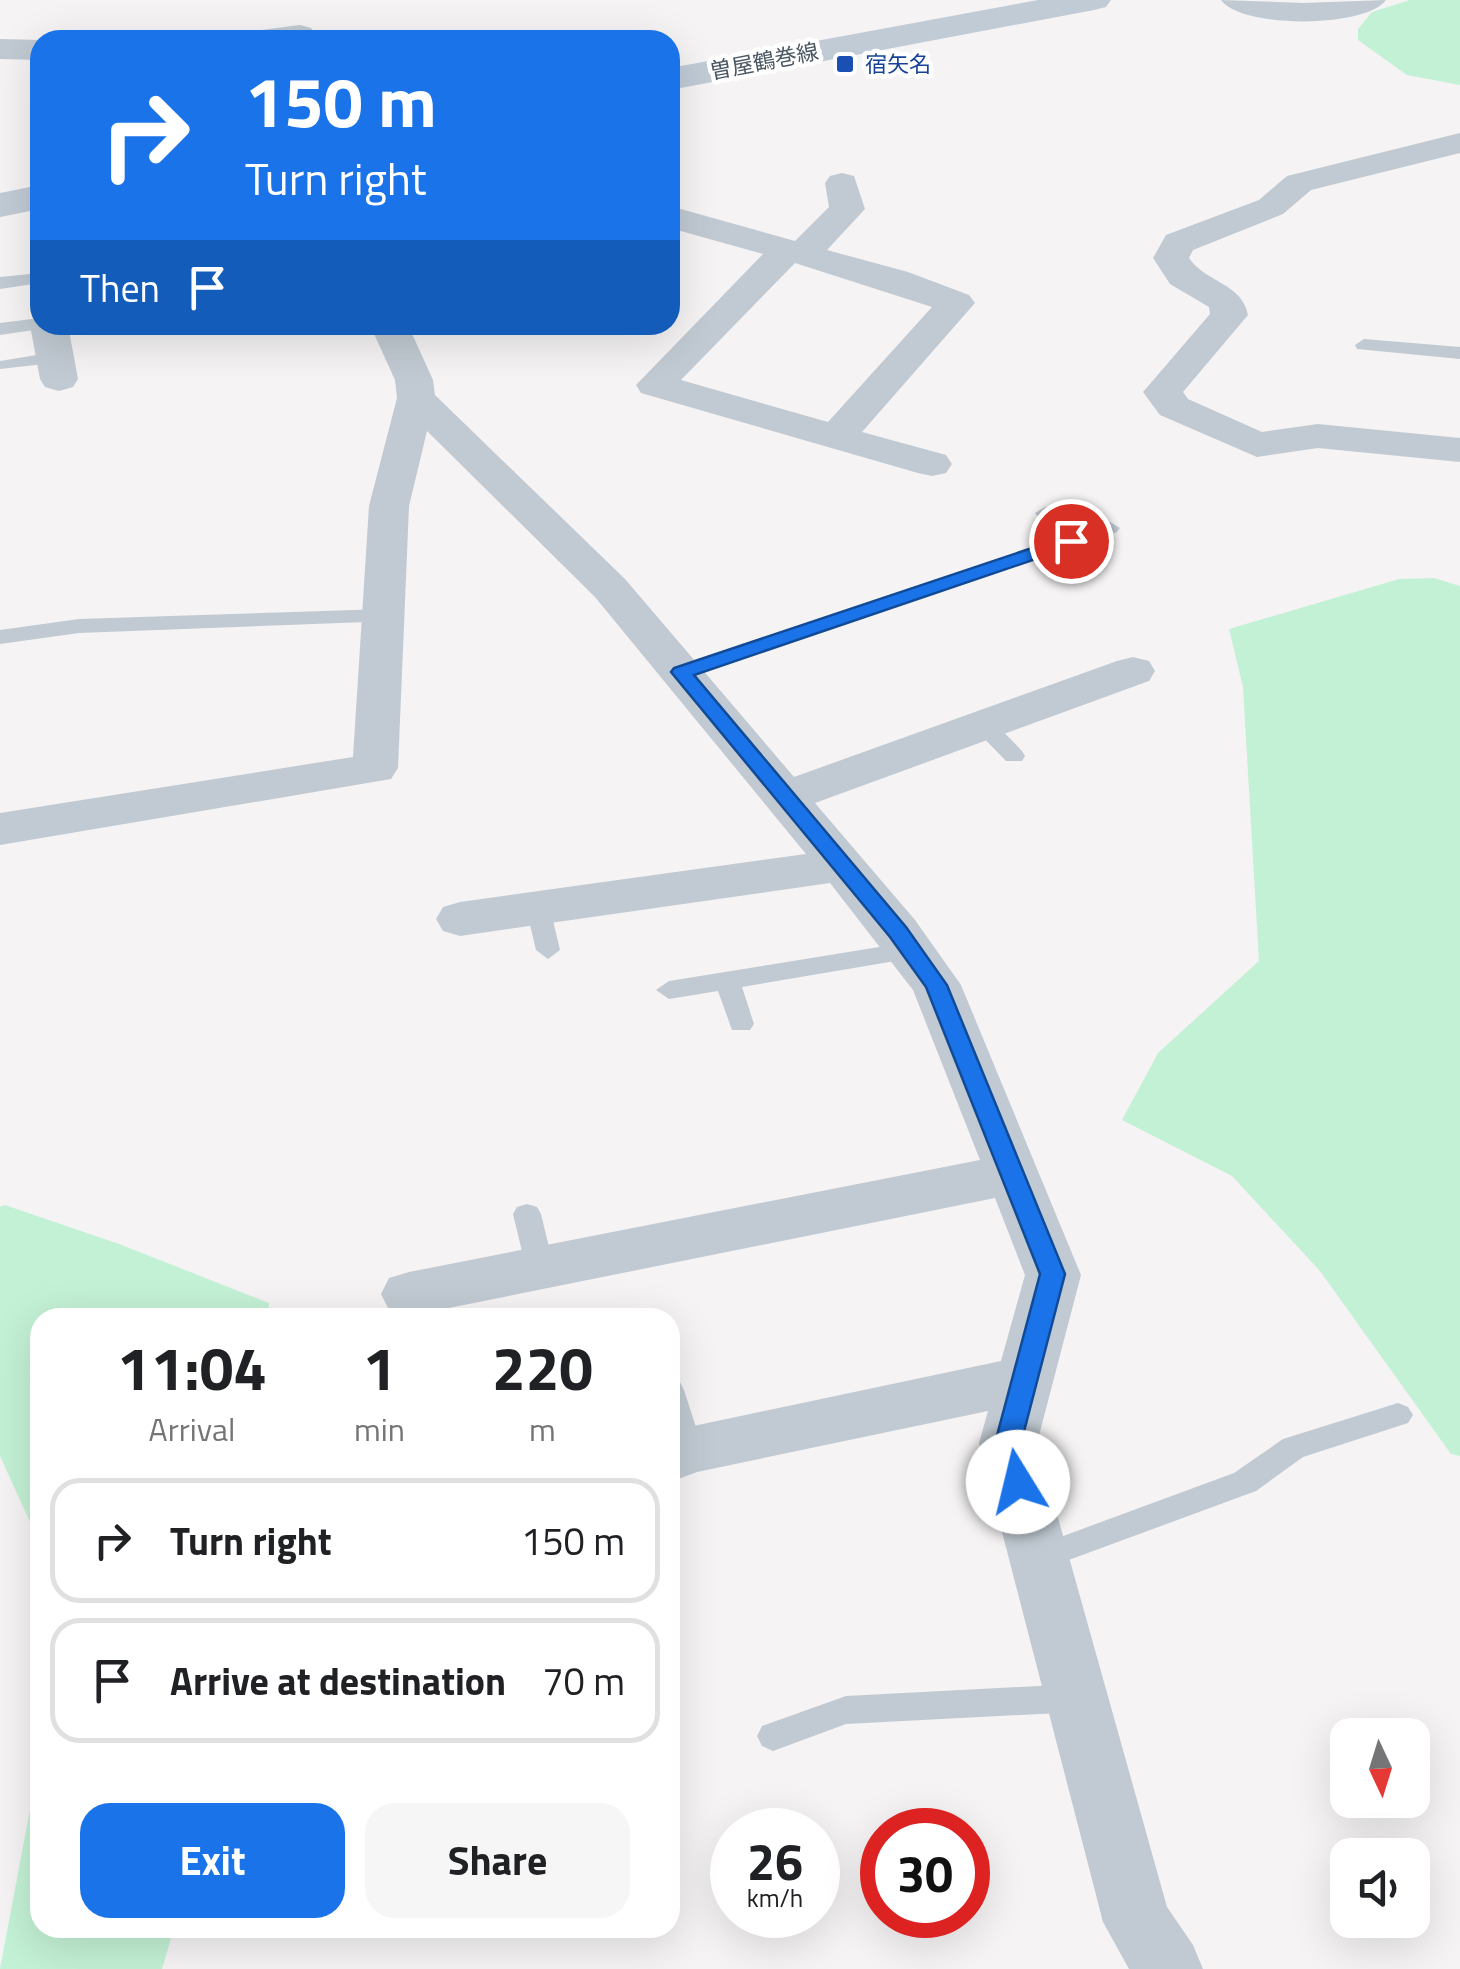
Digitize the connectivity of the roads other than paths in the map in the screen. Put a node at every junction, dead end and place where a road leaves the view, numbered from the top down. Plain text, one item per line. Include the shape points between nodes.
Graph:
1 (288, 0) edge
2 (1094, 0) edge
3 (1237, 0) edge
4 (1370, 0) edge
5 (298, 30) edge
6 (0, 49) edge
7 (30, 50) edge
8 (680, 77) edge
9 (1460, 143) edge
10 (842, 183) dead end
11 (30, 199) edge
12 (0, 205) edge
13 (680, 221) edge
14 (795, 252) junction
15 (30, 279) edge
16 (0, 283) edge
17 (0, 329) edge
18 (394, 335) edge
19 (1364, 345) dead end
20 (51, 347) edge
21 (1460, 353) edge
22 (7, 365) dead end
23 (416, 398) junction
24 (836, 437) junction
25 (1460, 450) edge
26 (932, 464) dead end
27 (1045, 514) dead end
28 (1110, 528) dead end
29 (1071, 541) junction
30 (385, 616) junction
31 (0, 637) edge
32 (1133, 670) dead end
33 (681, 672) junction
34 (983, 724) junction
35 (1014, 756) dead end
36 (785, 797) junction
37 (0, 829) edge
38 (842, 865) junction
39 (460, 919) dead end
40 (910, 952) junction
41 (728, 981) junction
42 (668, 990) dead end
43 (741, 1024) dead end
44 (1011, 1174) junction
45 (527, 1214) dead end
46 (540, 1268) junction
47 (409, 1294) dead end
48 (1024, 1380) junction
49 (1398, 1416) dead end
50 (680, 1453) edge
51 (1039, 1558) junction
52 (1078, 1698) junction
53 (773, 1736) dead end
54 (1168, 1969) edge

1 - 5 street
2 - 8 main road, 曽屋鶴巻線
3 - 4 street via 1292,15
6 - 7 street
9 - 25 street via 1298,183 1271,207 1179,243 1171,258 1183,276 1226,302 1229,315 1162,392 1174,408 1258,445 1318,436
10 - 14 street via 847,208
11 - 12 main road
13 - 14 street
14 - 24 street via 956,303
14 - 24 street via 655,385
15 - 16 lane
17 - 20 lane
18 - 23 street
19 - 21 lane
20 - 22 lane
23 - 30 street via 389,506
23 - 33 street via 610,588
24 - 26 street
27 - 29 lane
28 - 29 lane
29 - 33 lane
30 - 31 lane via 79,626
30 - 37 street via 374,768
32 - 34 street
33 - 36 street
34 - 35 lane
34 - 36 street
36 - 38 street
38 - 39 street via 543,929
38 - 40 street
40 - 41 lane
40 - 44 street via 936,985
41 - 42 lane
41 - 43 lane
44 - 46 street
44 - 48 street via 1053,1274
45 - 46 lane
46 - 47 street
48 - 50 street
48 - 51 street via 1008,1443
49 - 51 lane via 1293,1448 1245,1482
51 - 52 street
52 - 53 lane via 846,1710
52 - 54 street via 1137,1922

